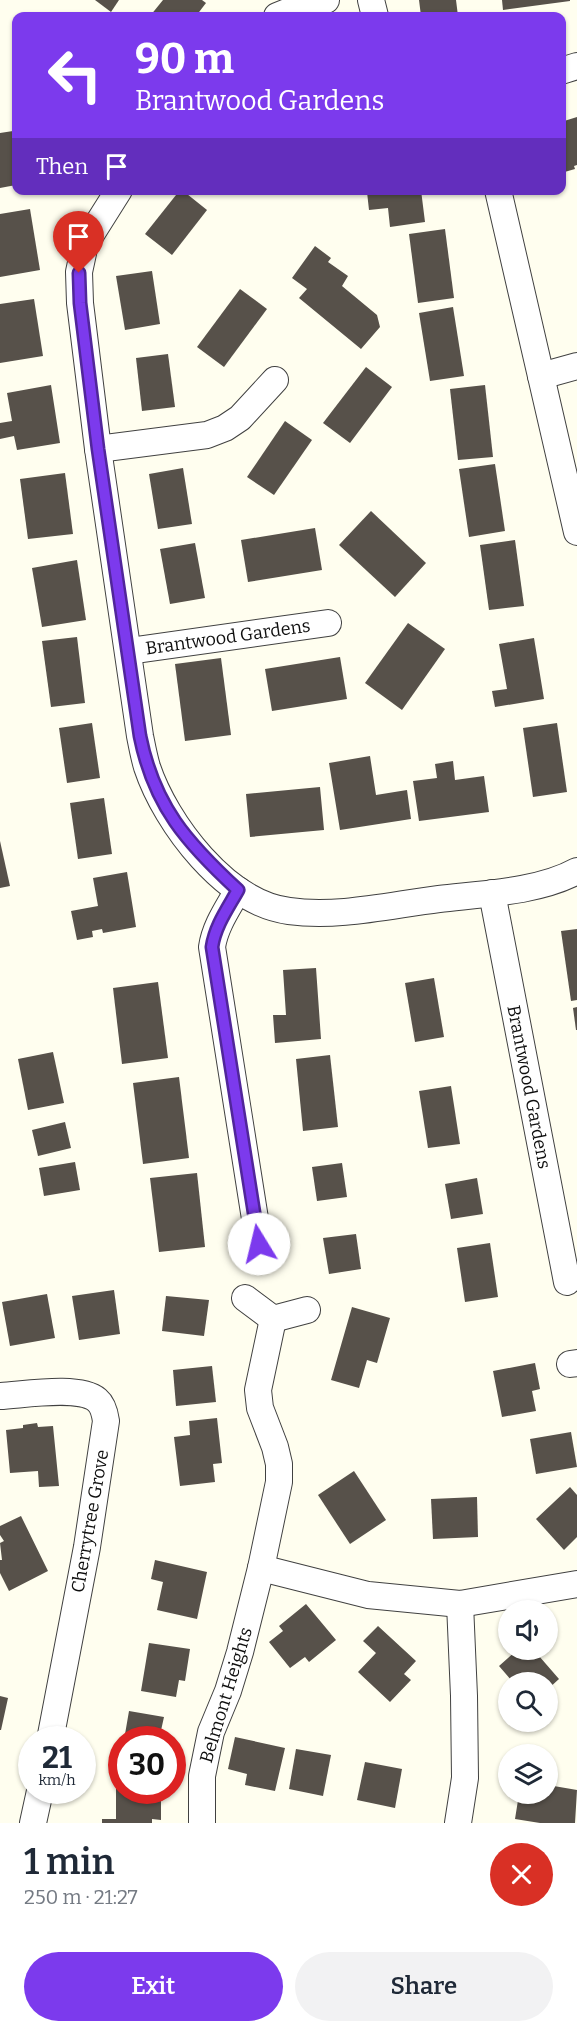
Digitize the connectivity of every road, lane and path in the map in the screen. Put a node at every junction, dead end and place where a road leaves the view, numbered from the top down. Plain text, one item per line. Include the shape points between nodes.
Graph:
1 (326, 0) edge
2 (287, 12) edge
3 (111, 195) edge
4 (499, 195) edge
5 (577, 366) edge
6 (541, 376) junction
7 (275, 380) dead end
8 (98, 449) junction
9 (577, 532) edge
10 (328, 623) dead end
11 (129, 651) junction
12 (577, 871) edge
13 (238, 890) junction
14 (492, 892) junction
15 (259, 1244) dead end
16 (567, 1282) dead end
17 (244, 1298) dead end
18 (307, 1310) dead end
19 (273, 1318) junction
20 (0, 1396) edge
21 (261, 1568) junction
22 (577, 1584) edge
23 (460, 1604) junction
24 (53, 1726) edge
25 (37, 1804) edge
26 (33, 1823) edge
27 (202, 1823) edge
28 (458, 1823) edge

1 - 2 street
3 - 8 street, Brantwood Gardens via 85,244 79,273
4 - 6 street
5 - 6 street
6 - 9 street
7 - 8 street via 240,418 225,428 207,435
8 - 11 street, Brantwood Gardens
10 - 11 street, Brantwood Gardens
11 - 13 street, Brantwood Gardens via 147,768 161,799 192,845
12 - 14 street, Brantwood Gardens via 541,884
13 - 14 street, Brantwood Gardens via 267,907 311,913
13 - 15 street via 218,926 212,947
14 - 16 street, Brantwood Gardens
17 - 19 street
18 - 19 street
19 - 21 street, Belmont Heights via 258,1390 279,1473
20 - 24 street, Cherrytree Grove via 82,1394 100,1402 106,1421
21 - 23 street via 368,1594
21 - 27 street, Belmont Heights via 237,1662 211,1732 202,1776
22 - 23 street
23 - 28 street via 465,1778
25 - 26 street

